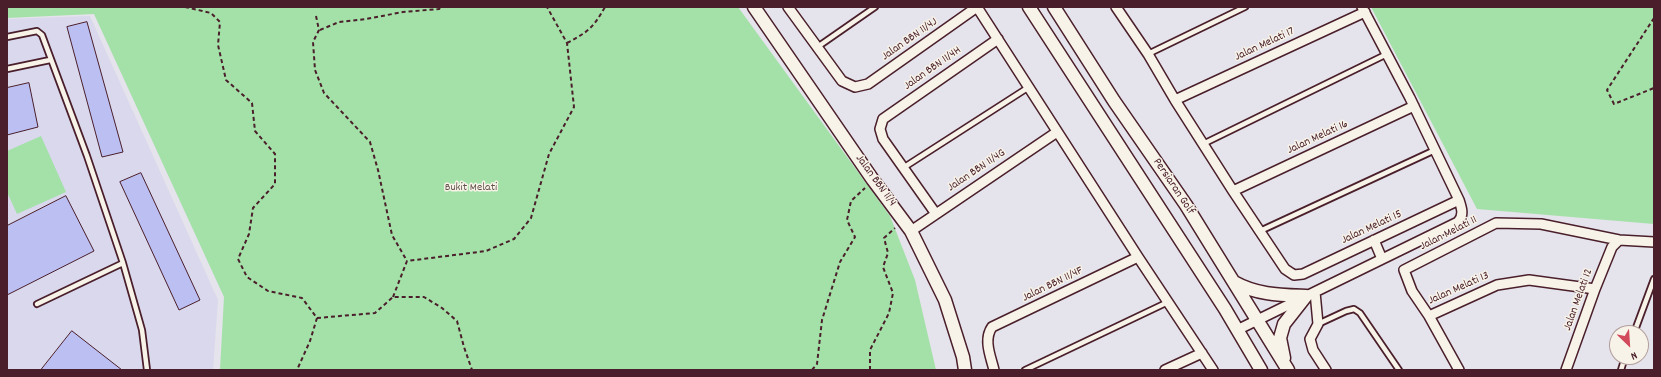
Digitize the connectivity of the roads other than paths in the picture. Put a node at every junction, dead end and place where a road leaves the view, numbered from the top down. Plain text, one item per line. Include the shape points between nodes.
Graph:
1 (754, 7) edge
2 (788, 7) edge
3 (875, 7) edge
4 (978, 7) edge
5 (1028, 7) edge
6 (1054, 7) edge
7 (1118, 7) edge
8 (1245, 7) edge
9 (1363, 10) edge
10 (7, 37) edge
11 (998, 39) junction
12 (816, 48) junction
13 (1148, 54) junction
14 (1387, 54) junction
15 (50, 60) junction
16 (7, 69) edge
17 (1029, 87) junction
18 (1175, 100) junction
19 (1414, 106) junction
20 (1057, 132) junction
21 (1203, 144) junction
22 (1435, 150) junction
23 (903, 168) junction
24 (1233, 191) junction
25 (1460, 200) junction
26 (936, 214) junction
27 (911, 231) junction
28 (1260, 231) junction
29 (1374, 240) junction
30 (1619, 240) junction
31 (1654, 242) edge
32 (1138, 257) junction
33 (1382, 259) junction
34 (123, 263) junction
35 (1654, 279) edge
36 (1233, 282) junction
37 (1595, 289) junction
38 (1311, 294) junction
39 (1168, 302) junction
40 (37, 304) dead end
41 (1429, 316) junction
42 (1257, 320) junction
43 (1318, 324) junction
44 (1637, 325) edge
45 (1237, 330) junction
46 (1202, 353) junction
47 (1287, 368) edge
48 (148, 370) edge
49 (965, 370) edge
50 (994, 370) edge
51 (1025, 370) edge
52 (1165, 370) edge
53 (1213, 370) edge
54 (1261, 370) edge
55 (1326, 370) edge
56 (1398, 370) edge
57 (1459, 370) edge
58 (1566, 370) edge

1 - 27 street, Jalan BBN 11/4
2 - 12 street
3 - 12 lane
4 - 11 street
4 - 12 street, Jalan BBN 11/4J via 868,84 855,87 842,81
5 - 45 street, Persiaran Golf
6 - 36 street, Persiaran Golf via 1186,206
7 - 13 street
8 - 13 lane
9 - 14 street
9 - 18 street, Jalan Melati 17
10 - 15 lane via 40,32
11 - 17 street
11 - 23 street, Jalan BBN 11/4H via 883,119 880,129 883,139
13 - 18 street
14 - 19 street
14 - 21 lane
15 - 16 lane
15 - 34 lane via 87,156
17 - 20 street
17 - 23 lane
18 - 21 street
19 - 22 street
19 - 24 street, Jalan Melati 16
20 - 26 street, Jalan BBN 11/4G
20 - 32 street
21 - 24 street
22 - 25 street
22 - 28 lane
23 - 26 street
24 - 28 street
25 - 29 street, Jalan Melati 15
25 - 33 street via 1462,213 1458,222
26 - 27 street, Jalan BBN 11/4G
27 - 49 street, Jalan BBN 11/4 via 945,300
28 - 29 street, Jalan Melati 15 via 1285,269 1294,275 1303,274
29 - 33 street
30 - 31 street
30 - 37 street, Jalan Melati 12 via 1612,247
30 - 41 street, Jalan Melati 11 via 1542,224 1496,223 1404,270 1412,291
32 - 39 street
32 - 50 street, Jalan BBN 11/4F via 992,328 988,333 988,342
33 - 38 street
34 - 40 lane
34 - 48 lane via 142,330
35 - 44 lane
36 - 38 street via 1260,293
36 - 42 street, Persiaran Golf
37 - 41 street, Jalan Melati 13 via 1529,280 1497,285
37 - 58 street, Jalan Melati 12
38 - 42 street
38 - 43 street
38 - 47 street via 1284,324 1280,338
39 - 46 street
39 - 51 lane
41 - 57 street, Jalan Melati 11
42 - 45 street
42 - 47 street, Persiaran Golf
43 - 55 street via 1310,339 1313,350
43 - 56 lane via 1354,309 1360,313
45 - 54 street, Persiaran Golf
46 - 52 street
46 - 53 street

